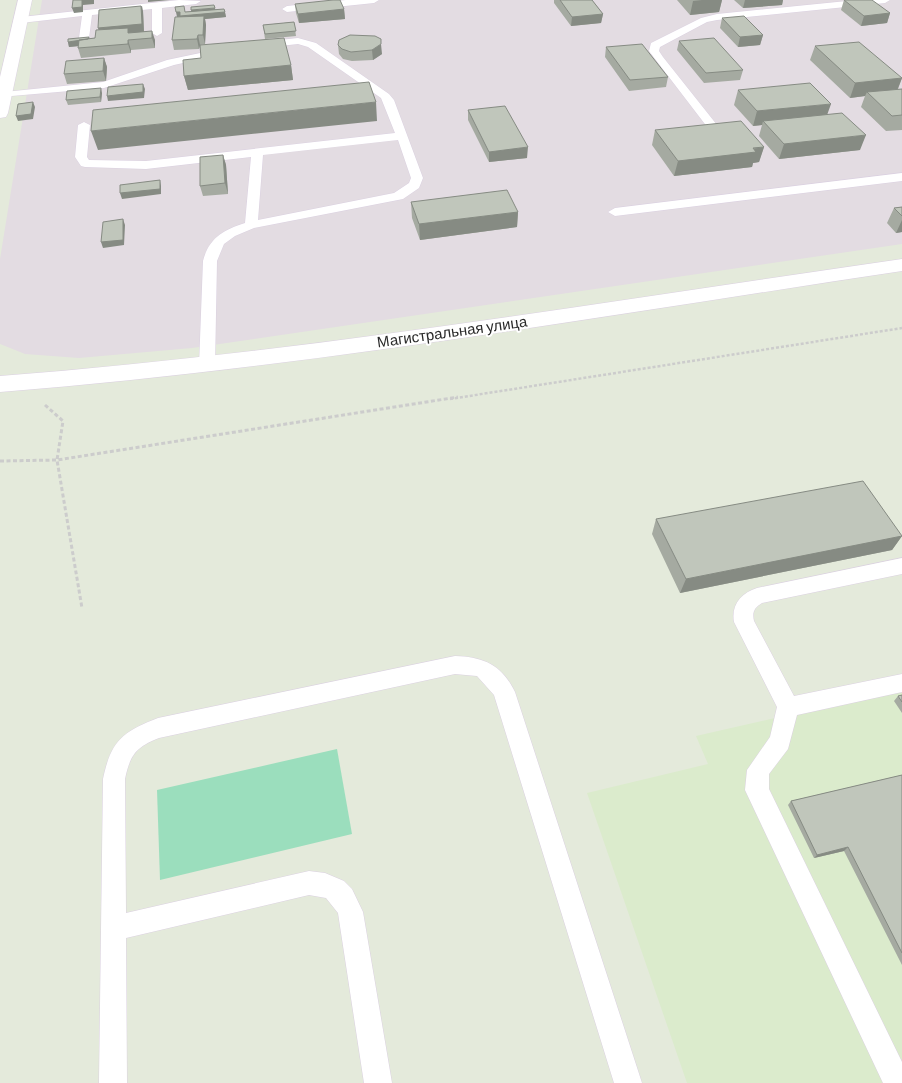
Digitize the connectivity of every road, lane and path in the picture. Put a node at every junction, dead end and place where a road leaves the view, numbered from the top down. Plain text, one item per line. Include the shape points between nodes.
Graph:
1 (25, 0) edge
2 (374, 0) edge
3 (885, 0) edge
4 (196, 1) edge
5 (157, 5) junction
6 (287, 8) dead end
7 (87, 14) junction
8 (21, 20) junction
9 (157, 33) dead end
10 (84, 38) edge
11 (6, 60) edge
12 (378, 91) junction
13 (358, 93) edge
14 (4, 95) junction
15 (0, 113) edge
16 (84, 125) dead end
17 (716, 130) edge
18 (402, 136) junction
19 (257, 152) junction
20 (902, 177) edge
21 (615, 212) dead end
22 (251, 225) junction
23 (902, 265) edge
24 (902, 328) edge
25 (207, 366) junction
26 (0, 384) edge
27 (43, 403) dead end
28 (57, 460) junction
29 (0, 461) edge
30 (902, 566) edge
31 (82, 608) dead end
32 (902, 683) edge
33 (788, 707) junction
34 (114, 928) junction
35 (113, 1083) edge
36 (378, 1083) edge
37 (628, 1083) edge
38 (902, 1083) edge

1 - 8 main road
2 - 6 lane
3 - 17 lane via 717,17 704,20 655,45 658,58
4 - 5 lane
5 - 7 lane
5 - 9 lane
7 - 8 lane
7 - 10 lane
8 - 11 main road
11 - 14 main road
12 - 13 lane
12 - 14 lane via 305,42 289,41 171,62 104,85
12 - 18 lane via 390,102
14 - 15 main road
16 - 19 lane via 81,157 85,163 146,165
18 - 19 lane
18 - 22 lane via 416,178 416,185 409,191 398,196
19 - 22 lane
20 - 21 lane
22 - 25 lane via 232,231 212,249
23 - 25 main road, Магистральная улица
24 - 28 path
25 - 26 main road, Магистральная улица
27 - 28 path via 63,421
28 - 29 path
28 - 31 path
30 - 33 lane via 757,596 747,602 742,611 744,622
32 - 33 lane
33 - 38 lane via 782,741 758,770 757,790 892,1072
34 - 35 lane
34 - 36 lane via 309,883 328,885 343,894 350,912
34 - 37 lane via 114,779 118,757 134,737 158,728 455,665 474,666 493,674 504,692

